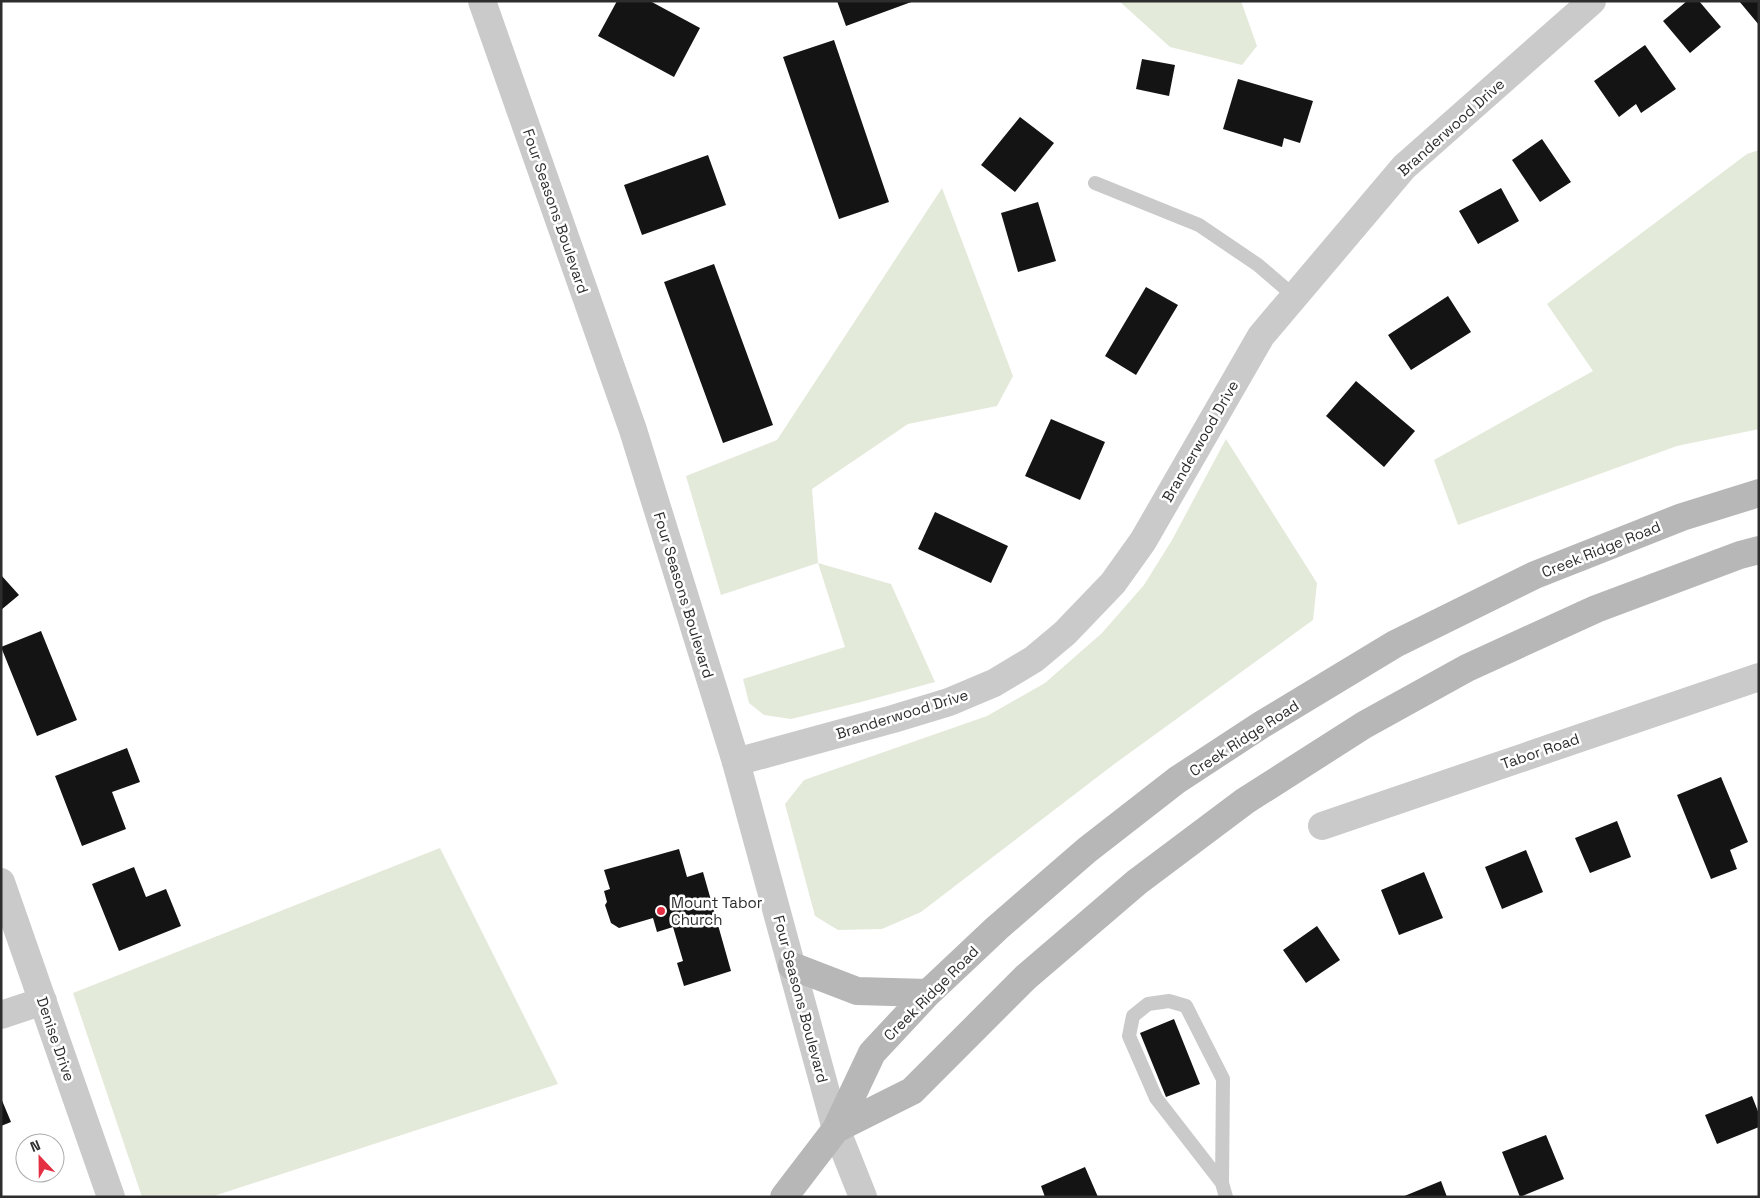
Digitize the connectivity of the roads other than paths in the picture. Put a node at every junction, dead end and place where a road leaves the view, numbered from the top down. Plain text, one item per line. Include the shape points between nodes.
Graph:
1 (482, 1) edge
2 (1592, 1) edge
3 (1095, 183) dead end
4 (1294, 296) junction
5 (1759, 493) edge
6 (1759, 550) edge
7 (1759, 677) edge
8 (736, 762) junction
9 (1322, 826) dead end
10 (1, 882) edge
11 (792, 966) junction
12 (928, 993) junction
13 (43, 1001) junction
14 (1, 1015) edge
15 (836, 1129) junction
16 (1224, 1190) edge
17 (111, 1197) edge
18 (784, 1197) edge
19 (863, 1197) edge

1 - 8 street, Four Seasons Boulevard via 633,430
2 - 4 street, Branderwood Drive via 1404,166
3 - 4 lane via 1199,225 1258,265
4 - 8 street, Branderwood Drive via 1261,336 1143,541 1118,576 1065,633 1034,659 994,683 949,702
5 - 12 main road, Creek Ridge Road via 1682,517 1534,575 1395,644 1177,780 1087,850
6 - 15 main road, Creek Ridge Road via 1596,609 1467,668 1364,725 1245,801 1137,882 1026,977 912,1090
7 - 9 street, Tabor Road
8 - 11 street, Four Seasons Boulevard
10 - 13 street, Denise Drive
11 - 12 main road via 857,991
11 - 15 street, Four Seasons Boulevard
12 - 15 main road, Creek Ridge Road via 872,1053
13 - 14 street
13 - 17 street, Denise Drive
15 - 18 main road, Creek Ridge Road
15 - 19 street, Four Seasons Boulevard
16 - 16 lane via 1223,1079 1186,1006 1169,1000 1148,1004 1134,1016 1129,1036 1156,1098

